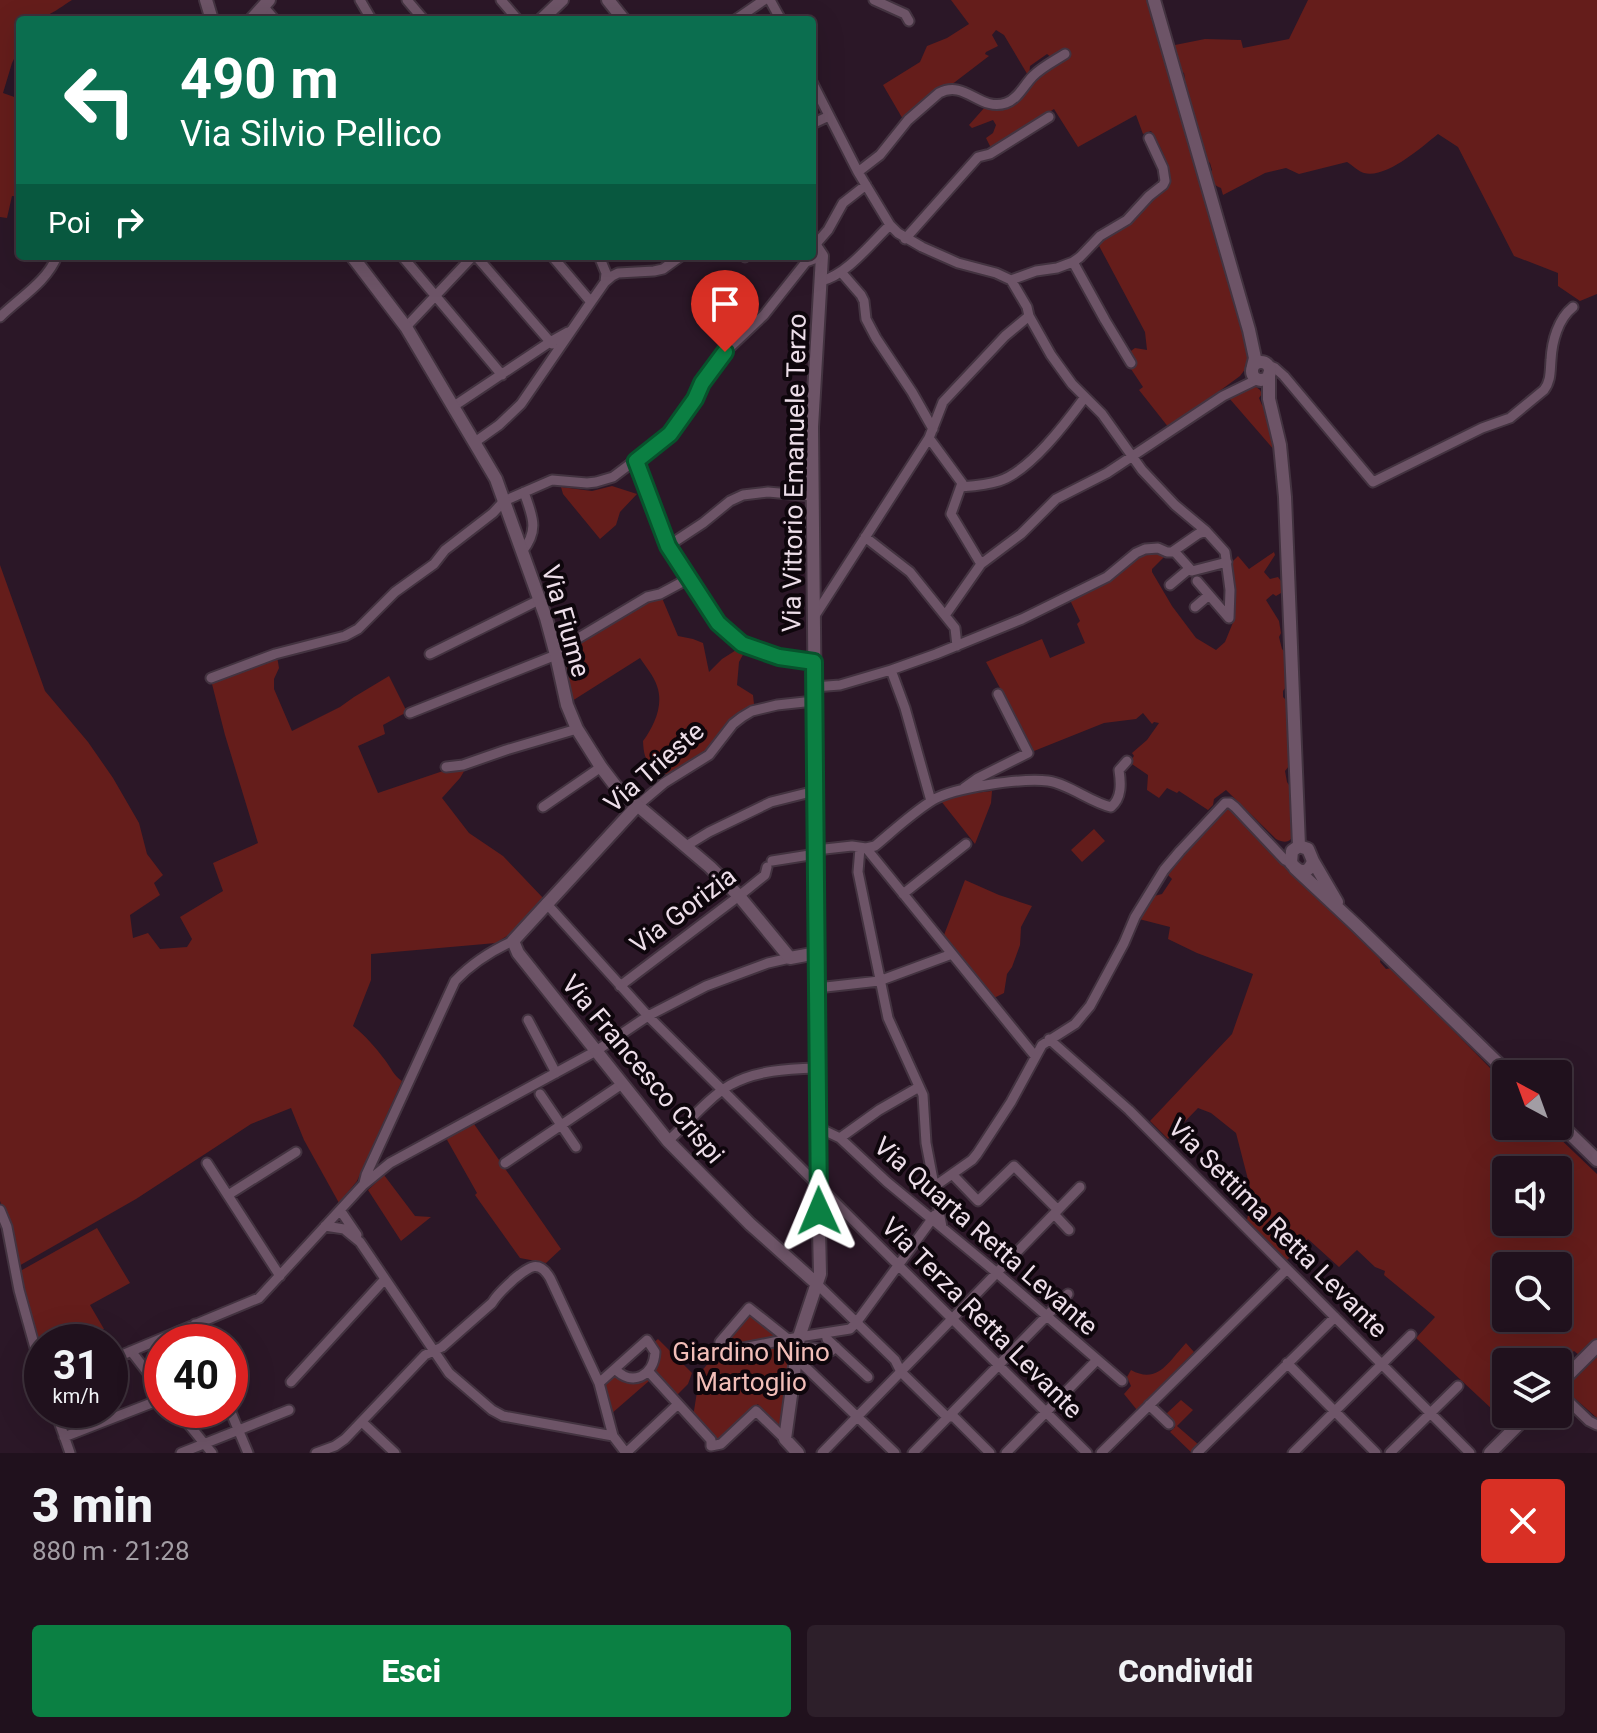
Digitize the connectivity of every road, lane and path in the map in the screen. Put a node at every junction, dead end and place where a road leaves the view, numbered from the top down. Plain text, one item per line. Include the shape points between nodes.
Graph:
1 (407, 0) edge
2 (501, 0) edge
3 (562, 0) edge
4 (608, 0) edge
5 (764, 0) edge
6 (874, 0) edge
7 (1154, 0) edge
8 (421, 16) edge
9 (515, 16) edge
10 (545, 16) edge
11 (621, 16) edge
12 (741, 16) edge
13 (909, 21) dead end
14 (1065, 54) dead end
15 (816, 90) edge
16 (829, 116) junction
17 (1049, 117) dead end
18 (816, 122) edge
19 (1149, 138) dead end
20 (858, 172) junction
21 (866, 185) junction
22 (890, 225) junction
23 (905, 239) junction
24 (816, 247) edge
25 (55, 260) edge
26 (355, 260) edge
27 (405, 260) edge
28 (470, 260) edge
29 (478, 260) edge
30 (555, 260) edge
31 (601, 260) edge
32 (675, 260) edge
33 (807, 260) edge
34 (1073, 262) junction
35 (841, 272) junction
36 (1011, 280) junction
37 (821, 281) junction
38 (605, 282) junction
39 (435, 296) junction
40 (591, 302) junction
41 (4, 307) edge
42 (1573, 307) dead end
43 (1029, 316) junction
44 (0, 317) edge
45 (406, 327) junction
46 (554, 346) junction
47 (1131, 363) dead end
48 (1262, 372) junction
49 (502, 375) junction
50 (1085, 397) junction
51 (454, 406) junction
52 (931, 433) junction
53 (475, 442) junction
54 (1134, 456) junction
55 (636, 461) junction
56 (961, 487) junction
57 (524, 492) junction
58 (812, 496) junction
59 (504, 501) junction
60 (1206, 531) junction
61 (865, 537) junction
62 (668, 546) junction
63 (1174, 551) junction
64 (522, 552) junction
65 (1227, 562) junction
66 (981, 564) junction
67 (1189, 569) junction
68 (688, 579) junction
69 (1197, 581) dead end
70 (1170, 585) dead end
71 (1209, 595) junction
72 (539, 600) junction
73 (1195, 607) dead end
74 (946, 614) junction
75 (814, 618) junction
76 (957, 646) junction
77 (556, 653) junction
78 (430, 654) dead end
79 (814, 662) junction
80 (891, 670) junction
81 (211, 678) dead end
82 (814, 694) junction
83 (998, 694) dead end
84 (410, 713) dead end
85 (577, 729) junction
86 (1127, 761) dead end
87 (446, 767) dead end
88 (601, 767) junction
89 (961, 790) junction
90 (815, 791) junction
91 (931, 801) junction
92 (637, 806) junction
93 (543, 807) dead end
94 (1267, 838) junction
95 (966, 844) dead end
96 (686, 846) junction
97 (863, 848) junction
98 (1304, 851) junction
99 (816, 852) junction
100 (1293, 865) junction
101 (903, 894) junction
102 (739, 896) junction
103 (546, 903) junction
104 (1357, 926) junction
105 (513, 941) junction
106 (817, 953) junction
107 (952, 954) junction
108 (790, 958) junction
109 (879, 981) junction
110 (620, 986) junction
111 (817, 988) junction
112 (648, 1016) junction
113 (528, 1020) dead end
114 (1049, 1039) junction
115 (596, 1051) junction
116 (1035, 1056) junction
117 (1495, 1060) edge
118 (818, 1068) junction
119 (556, 1073) junction
120 (622, 1084) junction
121 (919, 1087) junction
122 (722, 1091) junction
123 (540, 1094) dead end
124 (561, 1125) junction
125 (819, 1128) junction
126 (1572, 1136) edge
127 (840, 1138) junction
128 (668, 1141) junction
129 (576, 1147) dead end
130 (296, 1152) dead end
131 (1597, 1160) edge
132 (207, 1163) dead end
133 (505, 1163) dead end
134 (952, 1174) junction
135 (818, 1184) junction
136 (363, 1185) junction
137 (935, 1186) junction
138 (1080, 1187) dead end
139 (228, 1195) junction
140 (940, 1209) junction
141 (0, 1210) edge
142 (340, 1210) junction
143 (1056, 1212) junction
144 (932, 1219) junction
145 (325, 1226) junction
146 (942, 1227) junction
147 (1069, 1230) dead end
148 (360, 1242) junction
149 (898, 1265) junction
150 (1287, 1269) junction
151 (997, 1273) junction
152 (280, 1276) junction
153 (385, 1279) junction
154 (817, 1284) junction
155 (1068, 1294) dead end
156 (1046, 1316) junction
157 (1335, 1317) junction
158 (952, 1319) junction
159 (856, 1323) junction
160 (28, 1324) edge
161 (195, 1324) edge
162 (826, 1333) junction
163 (1411, 1335) dead end
164 (794, 1338) junction
165 (144, 1346) edge
166 (1597, 1346) edge
167 (836, 1347) junction
168 (433, 1350) junction
169 (131, 1351) junction
170 (128, 1352) edge
171 (802, 1359) junction
172 (1097, 1360) junction
173 (1287, 1363) junction
174 (1382, 1364) junction
175 (998, 1365) junction
176 (144, 1368) edge
177 (615, 1369) junction
178 (648, 1371) junction
179 (901, 1372) junction
180 (1572, 1373) edge
181 (868, 1377) dead end
182 (1122, 1381) dead end
183 (291, 1382) dead end
184 (599, 1383) junction
185 (1458, 1386) dead end
186 (1572, 1403) edge
187 (678, 1404) junction
188 (1149, 1405) junction
189 (144, 1406) edge
190 (289, 1410) dead end
191 (1335, 1411) junction
192 (1046, 1412) junction
193 (1431, 1413) junction
194 (951, 1415) junction
195 (858, 1416) junction
196 (362, 1422) junction
197 (1169, 1424) dead end
198 (1597, 1425) edge
199 (61, 1428) edge
200 (191, 1428) edge
201 (1515, 1428) edge
202 (238, 1430) junction
203 (613, 1436) junction
204 (64, 1437) junction
205 (785, 1439) junction
206 (204, 1444) junction
207 (709, 1449) edge
208 (70, 1453) edge
209 (181, 1453) edge
210 (212, 1453) edge
211 (248, 1453) edge
212 (316, 1453) edge
213 (395, 1453) edge
214 (626, 1453) edge
215 (798, 1453) edge
216 (822, 1453) edge
217 (895, 1453) edge
218 (913, 1453) edge
219 (990, 1453) edge
220 (1006, 1453) edge
221 (1087, 1453) edge
222 (1101, 1453) edge
223 (1197, 1453) edge
224 (1293, 1453) edge
225 (1376, 1453) edge
226 (1390, 1453) edge
227 (1470, 1453) edge
228 (1490, 1453) edge

1 - 8 street
2 - 9 street
3 - 10 street
4 - 11 street
5 - 12 street
6 - 13 street
7 - 48 street
14 - 20 street via 1002,104 986,103 958,89 944,90
15 - 16 street
16 - 18 street
16 - 20 street
17 - 23 street via 978,157
19 - 34 street via 1163,168 1163,185
20 - 21 street
21 - 22 street
21 - 24 street via 843,203
22 - 23 street
22 - 35 street
23 - 36 street
24 - 37 street, Via Vittorio Emanuele Terzo
25 - 41 street via 49,271
26 - 45 street, Via Fiume
27 - 39 street
28 - 39 street
29 - 46 street
30 - 40 street
31 - 38 street
32 - 38 street via 663,269 618,273
33 - 55 street via 764,315 725,352 670,434
34 - 36 street
34 - 47 street
35 - 37 street
35 - 52 street via 861,295 866,319
36 - 43 street
37 - 58 street, Via Vittorio Emanuele Terzo
38 - 40 street
39 - 45 street
39 - 49 street
40 - 46 street
41 - 44 street
42 - 48 street via 1555,334 1544,390 1510,418 1373,482 1275,368
43 - 50 street via 1051,355
43 - 52 street via 943,402
45 - 51 street, Via Fiume
46 - 49 street
46 - 53 street via 521,404
48 - 54 street
48 - 98 street via 1283,471 1296,795
49 - 51 street
50 - 54 street
50 - 56 street via 1056,435 1015,472 1000,481
51 - 53 street, Via Fiume
52 - 56 street
52 - 61 street
53 - 59 street, Via Fiume
54 - 60 street via 1175,505
54 - 66 street via 1056,499
55 - 57 street via 606,480 552,480
55 - 62 street
56 - 66 street via 951,514
57 - 59 street
57 - 64 street via 535,524
58 - 62 street via 743,495
58 - 75 street, Via Vittorio Emanuele Terzo
59 - 64 street, Via Fiume
59 - 81 street via 358,629
60 - 63 street
60 - 65 street
61 - 74 street via 910,572
61 - 75 street
62 - 68 street
63 - 67 street
63 - 76 street, Via Trieste via 1152,548 1136,553 1107,577
64 - 72 street, Via Fiume
65 - 67 street
65 - 71 street via 1229,618
66 - 74 street
67 - 70 street
68 - 77 street via 647,597
68 - 79 street via 718,623 742,644
69 - 71 street
71 - 73 street
72 - 77 street, Via Fiume
72 - 78 street
74 - 76 street
75 - 79 street, Via Vittorio Emanuele Terzo
76 - 80 street, Via Trieste
77 - 84 street
77 - 85 street, Via Fiume
79 - 82 street, Via Vittorio Emanuele Terzo
80 - 82 street, Via Trieste
80 - 91 street
82 - 90 street, Via Vittorio Emanuele Terzo
82 - 92 street, Via Trieste via 742,717 709,755
83 - 89 street via 1028,753
85 - 87 street
85 - 88 street, Via Fiume
86 - 89 street via 1119,770 1119,794 1111,807 1051,781
88 - 92 street, Via Fiume
88 - 93 street
89 - 91 street
90 - 96 street via 771,802
90 - 99 street, Via Vittorio Emanuele Terzo
91 - 97 street via 875,846
92 - 96 street, Via Fiume
92 - 103 street, Via Trieste
94 - 98 street
94 - 100 street
94 - 114 street via 1225,803 1149,892 1082,1017
95 - 101 street
96 - 102 street, Via Fiume
97 - 99 street, Via Gorizia
97 - 101 street
97 - 109 street via 858,872
98 - 100 street via 1290,856
98 - 100 street via 1308,870
98 - 104 street
99 - 102 street, Via Gorizia via 770,864 765,875
99 - 106 street, Via Vittorio Emanuele Terzo
100 - 104 street
101 - 107 street
102 - 108 street, Via Fiume
102 - 110 street, Via Gorizia
103 - 105 street, Via Trieste
103 - 110 street, Via Terza Retta Levante
104 - 117 street
105 - 115 street, Via Francesco Crispi
105 - 136 street via 474,963 455,981
106 - 108 street
106 - 111 street, Via Vittorio Emanuele Terzo
107 - 109 street
107 - 116 street
108 - 112 street via 706,986
109 - 111 street
109 - 121 street
110 - 112 street, Via Terza Retta Levante
111 - 118 street, Via Vittorio Emanuele Terzo
112 - 115 street
112 - 122 street, Via Terza Retta Levante
113 - 119 street
114 - 116 street
114 - 150 street, Via Settima Retta Levante via 1129,1110
115 - 119 street
115 - 120 street, Via Francesco Crispi
116 - 134 street via 977,1154
118 - 122 street via 777,1070
118 - 125 street, Via Vittorio Emanuele Terzo
119 - 136 street via 390,1163
120 - 124 street
120 - 128 street, Via Francesco Crispi
121 - 127 street
121 - 137 street
122 - 128 street
122 - 135 street, Via Terza Retta Levante
123 - 124 street
124 - 129 street
124 - 133 street
125 - 127 street, Via Quarta Retta Levante
125 - 135 street, Via Vittorio Emanuele Terzo
126 - 131 street
127 - 144 street, Via Quarta Retta Levante
128 - 154 street, Via Francesco Crispi
130 - 139 street
132 - 139 street
134 - 137 street
134 - 143 street via 978,1201 1014,1166
135 - 149 street, Via Terza Retta Levante
135 - 154 street, Via Vittorio Emanuele Terzo
136 - 142 street
137 - 140 street
138 - 143 street
139 - 152 street
140 - 144 street
140 - 146 street
141 - 160 street
142 - 145 street
142 - 148 street
143 - 147 street
143 - 151 street
144 - 146 street, Via Quarta Retta Levante
144 - 149 street
145 - 148 street via 344,1229
145 - 152 street
146 - 151 street, Via Quarta Retta Levante
148 - 153 street
149 - 158 street, Via Terza Retta Levante
149 - 159 street
150 - 157 street, Via Settima Retta Levante
150 - 188 street
151 - 156 street, Via Quarta Retta Levante
151 - 158 street
152 - 161 street via 259,1298
153 - 168 street
153 - 183 street
154 - 159 street
154 - 164 street, Via Vittorio Emanuele Terzo
155 - 156 street
156 - 172 street, Via Quarta Retta Levante
156 - 175 street
157 - 173 street
157 - 174 street, Via Settima Retta Levante
158 - 175 street, Via Terza Retta Levante
158 - 179 street
159 - 162 street
159 - 179 street
162 - 164 street
162 - 167 street
163 - 174 street
164 - 164 street via 749,1308 720,1342 728,1351
164 - 171 street, Via Vittorio Emanuele Terzo
165 - 169 street
166 - 180 street
167 - 171 street via 807,1347
167 - 181 street
168 - 184 street via 533,1266 550,1278
168 - 196 street
168 - 203 street via 449,1373 503,1416
169 - 170 street
169 - 176 street
171 - 195 street
171 - 205 street, Via Vittorio Emanuele Terzo
172 - 182 street, Via Quarta Retta Levante
172 - 192 street
173 - 191 street
173 - 223 street
174 - 191 street
174 - 193 street, Via Settima Retta Levante
175 - 192 street, Via Terza Retta Levante
175 - 194 street
177 - 178 street via 630,1379
177 - 178 street via 647,1340 655,1352
177 - 184 street
178 - 187 street
179 - 194 street
179 - 195 street
184 - 203 street
185 - 193 street
186 - 198 street
187 - 207 street via 711,1440
187 - 214 street
188 - 197 street
188 - 222 street
189 - 204 street
190 - 202 street
191 - 224 street
191 - 225 street
192 - 220 street
192 - 221 street, Via Terza Retta Levante
193 - 226 street
193 - 227 street, Via Settima Retta Levante
194 - 218 street
194 - 219 street
195 - 216 street
195 - 217 street
196 - 212 street via 335,1446
196 - 213 street
199 - 204 street
200 - 206 street
201 - 228 street
202 - 206 street
202 - 211 street
203 - 214 street
204 - 208 street
205 - 207 street via 756,1411
205 - 215 street
206 - 209 street
206 - 210 street

